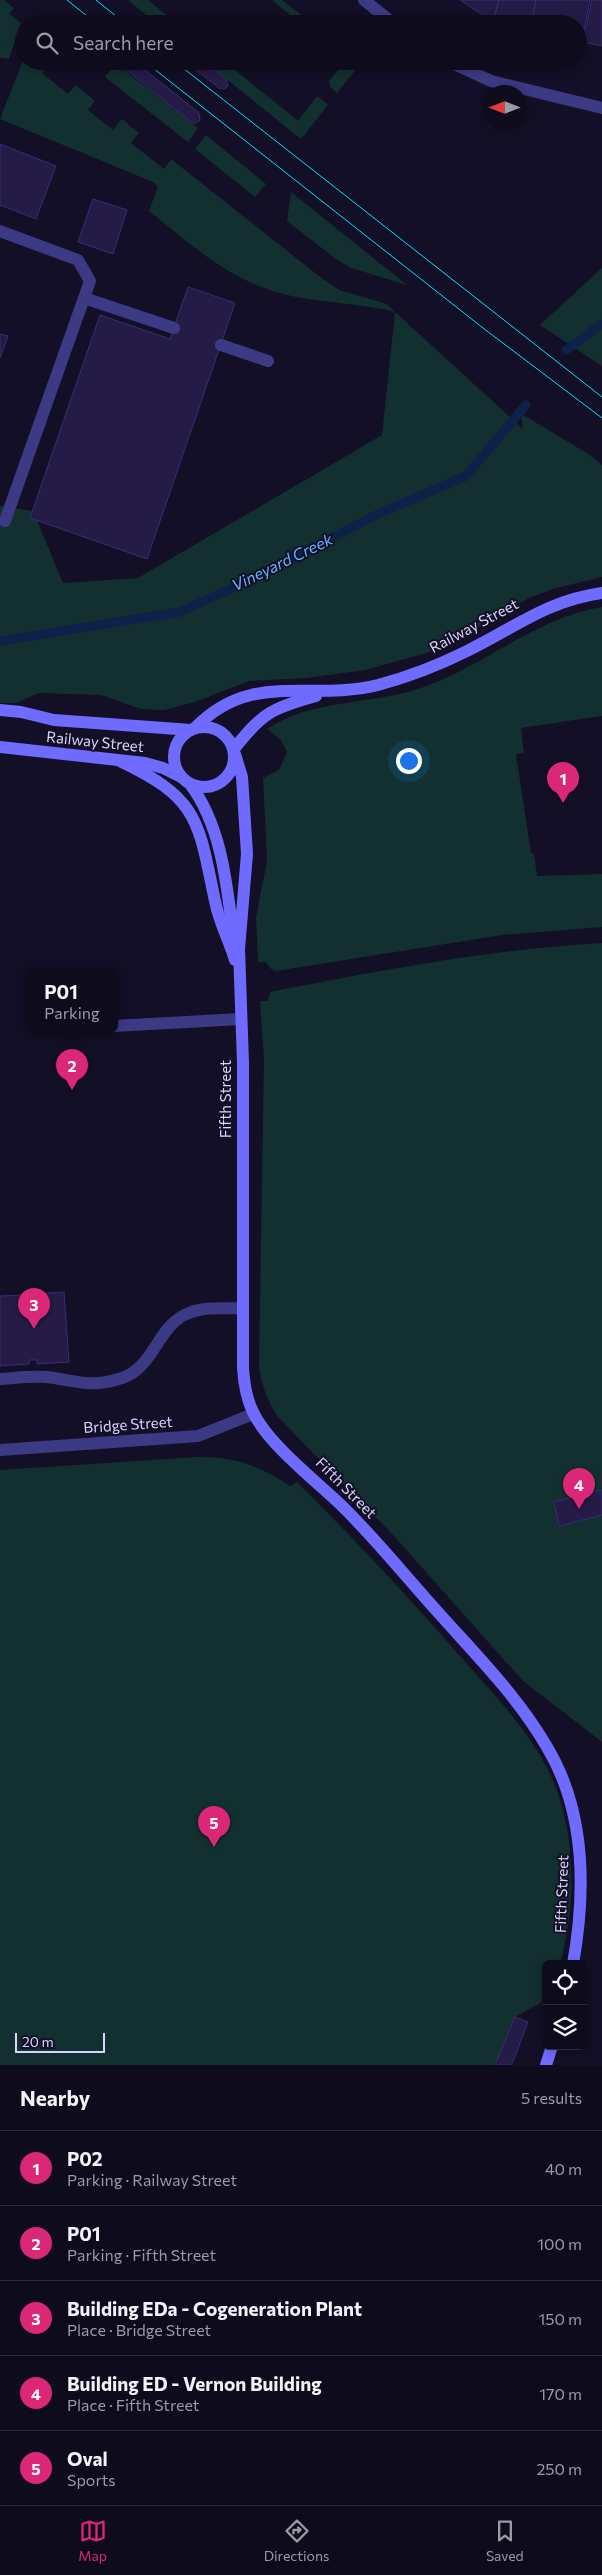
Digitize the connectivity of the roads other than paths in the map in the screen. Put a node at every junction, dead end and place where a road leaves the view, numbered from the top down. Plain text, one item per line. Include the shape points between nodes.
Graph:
1 (364, 0) edge
2 (383, 15) edge
3 (467, 70) edge
4 (602, 108) edge
5 (0, 231) edge
6 (84, 298) junction
7 (174, 328) dead end
8 (221, 345) dead end
9 (268, 360) dead end
10 (5, 521) dead end
11 (602, 593) edge
12 (331, 692) junction
13 (0, 710) edge
14 (193, 729) junction
15 (0, 747) edge
16 (234, 751) junction
17 (120, 761) junction
18 (187, 782) junction
19 (236, 962) junction
20 (238, 984) junction
21 (240, 1019) junction
22 (118, 1026) edge
23 (242, 1308) junction
24 (0, 1379) edge
25 (254, 1414) junction
26 (0, 1450) edge
27 (573, 1960) edge
28 (551, 2050) edge
29 (546, 2065) edge

1 - 2 street
3 - 4 street via 491,81
5 - 6 street via 78,260 90,281
6 - 7 street
6 - 10 street
8 - 9 street
11 - 12 street, Railway Street via 556,604 467,651 400,679
12 - 14 street, Railway Street via 273,691 246,695 214,710
12 - 16 street, Railway Street via 270,711 256,722
13 - 14 street, Railway Street via 54,720
14 - 16 street via 212,727 219,730 226,735
14 - 18 street via 181,737 174,755 176,767
15 - 17 street, Railway Street
16 - 18 street via 232,770 219,784 201,788
16 - 20 street, Fifth Street via 242,777 246,854
17 - 18 street, Railway Street via 154,765
17 - 19 street via 168,788 196,823 206,851 219,917
18 - 19 street, Fifth Street via 209,817 219,847
19 - 20 street, Fifth Street
20 - 21 street, Fifth Street
21 - 22 street
21 - 23 street, Fifth Street via 243,1062
23 - 24 street via 196,1310 179,1318 165,1331 144,1363 123,1378 81,1384 44,1377
23 - 25 street, Fifth Street via 244,1384
25 - 26 street, Bridge Street via 198,1436
25 - 27 street, Fifth Street via 275,1442 348,1512 396,1564 526,1715 548,1748 575,1816 581,1857
28 - 29 street

